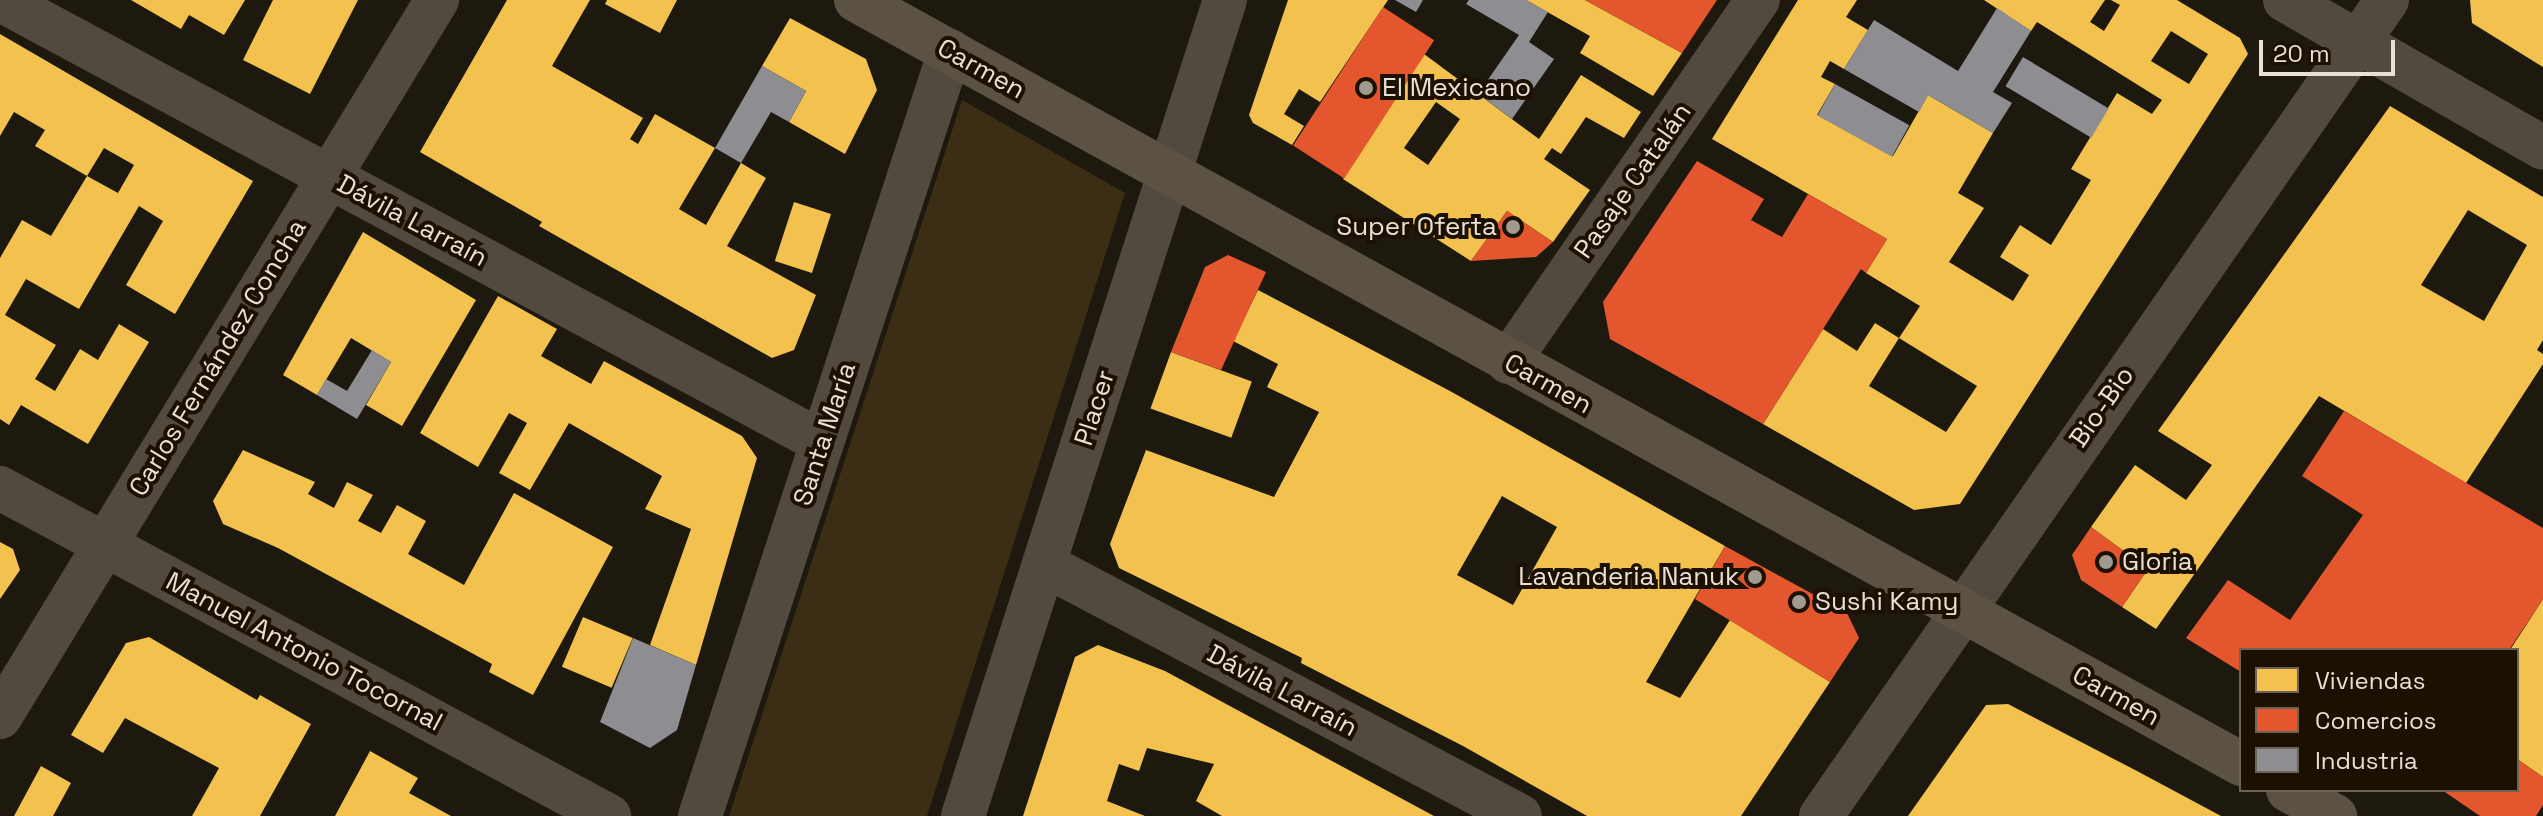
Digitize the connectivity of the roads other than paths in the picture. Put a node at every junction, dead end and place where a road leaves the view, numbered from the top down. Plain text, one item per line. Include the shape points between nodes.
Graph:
1 (1, 0) edge
2 (437, 0) edge
3 (856, 0) edge
4 (1225, 0) edge
5 (1758, 0) edge
6 (2285, 0) edge
7 (2387, 0) edge
8 (2357, 42) junction
9 (950, 51) junction
10 (2543, 148) edge
11 (1170, 175) junction
12 (329, 176) junction
13 (1508, 362) junction
14 (822, 442) junction
15 (0, 488) edge
16 (105, 544) junction
17 (1045, 565) junction
18 (1960, 610) junction
19 (0, 717) edge
20 (2239, 763) edge
21 (2292, 792) edge
22 (609, 816) edge
23 (700, 816) edge
24 (963, 816) edge
25 (1520, 816) edge
26 (1821, 816) edge
27 (2335, 816) edge

1 - 12 street, Dávila Larraín
2 - 12 street, Carlos Fernández Concha
3 - 9 main road, Carmen
4 - 11 street, Placer
5 - 13 street, Pasaje Catalán
6 - 8 street
7 - 8 street, Bio-Bio
8 - 10 street
8 - 18 street, Bio-Bio
9 - 11 main road, Carmen
9 - 14 street, Santa María
11 - 13 main road, Carmen
11 - 17 street, Placer
12 - 14 street, Dávila Larraín
12 - 16 street, Carlos Fernández Concha
13 - 18 main road, Carmen
14 - 23 street, Santa María
15 - 16 street, Manuel Antonio Tocornal
16 - 19 street, Carlos Fernández Concha
16 - 22 street, Manuel Antonio Tocornal
17 - 24 street, Placer
17 - 25 street, Dávila Larraín
18 - 20 main road, Carmen
18 - 26 street, Bio-Bio
21 - 27 main road

